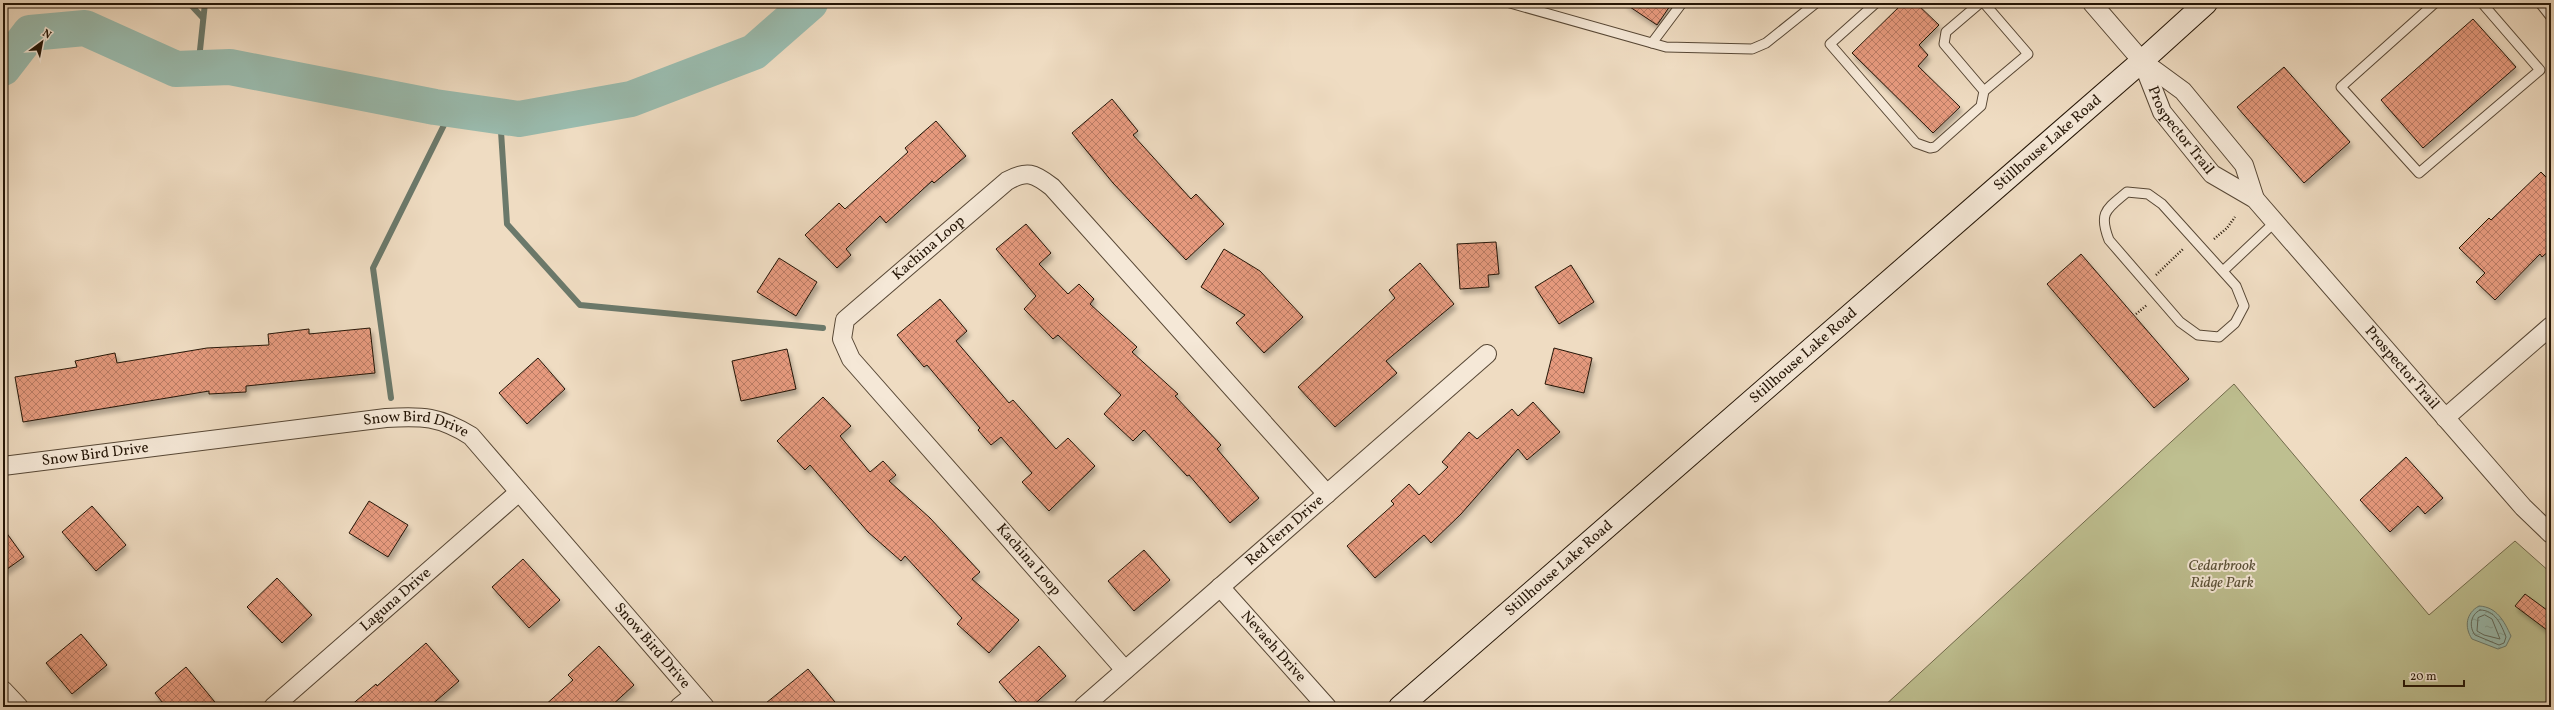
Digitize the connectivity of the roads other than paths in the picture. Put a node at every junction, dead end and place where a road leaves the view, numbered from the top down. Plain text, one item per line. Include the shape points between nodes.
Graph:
1 (1510, 3) edge
2 (1682, 3) edge
3 (1816, 3) edge
4 (1876, 3) edge
5 (1980, 3) edge
6 (1984, 3) edge
7 (2092, 3) edge
8 (2206, 3) edge
9 (2435, 3) edge
10 (2482, 3) edge
11 (2540, 3) edge
12 (1535, 6) edge
13 (2551, 17) edge
14 (1652, 44) junction
15 (2142, 61) junction
16 (1984, 91) junction
17 (2255, 199) junction
18 (2275, 222) junction
19 (2223, 271) junction
20 (2551, 326) edge
21 (1487, 354) dead end
22 (2445, 418) junction
23 (3, 466) edge
24 (519, 492) junction
25 (1327, 494) junction
26 (2551, 534) edge
27 (1220, 587) junction
28 (1125, 670) junction
29 (3, 690) edge
30 (699, 701) edge
31 (19, 707) edge
32 (272, 707) edge
33 (679, 707) edge
34 (1083, 707) edge
35 (1327, 707) edge
36 (1400, 707) edge

1 - 12 lane
2 - 14 lane
3 - 14 lane via 1766,43 1752,49 1666,47
4 - 16 lane via 1830,44 1916,143 1922,147 1935,147 1981,106
5 - 16 lane via 1946,32 1943,38 1944,44
6 - 16 lane via 2028,54
7 - 15 street, Prospector Trail
8 - 15 main road, Stillhouse Lake Road
9 - 10 lane via 2341,87 2419,173 2540,70
11 - 13 lane
12 - 14 lane
15 - 17 street, Prospector Trail via 2183,91 2244,165
15 - 17 street, Prospector Trail via 2162,112 2212,174
15 - 36 main road, Stillhouse Lake Road
17 - 18 street, Prospector Trail
18 - 19 lane
18 - 22 street, Prospector Trail
19 - 19 lane via 2162,204 2148,194 2127,192 2107,209 2103,224 2109,240 2180,322 2198,335 2219,336 2235,323 2244,306 2236,286
20 - 22 street
21 - 25 street, Red Fern Drive
22 - 26 street, Prospector Trail via 2523,507
23 - 24 street, Snow Bird Drive via 386,418 424,416 452,424 471,436
24 - 30 street, Snow Bird Drive
24 - 32 street, Laguna Drive
25 - 27 street, Red Fern Drive
25 - 28 street, Kachina Loop via 1052,187 1038,176 1022,173 1007,180 845,320 842,339 851,359
27 - 28 street, Red Fern Drive
27 - 35 street, Nevaeh Drive
28 - 34 street, Red Fern Drive
29 - 31 street
30 - 33 street

